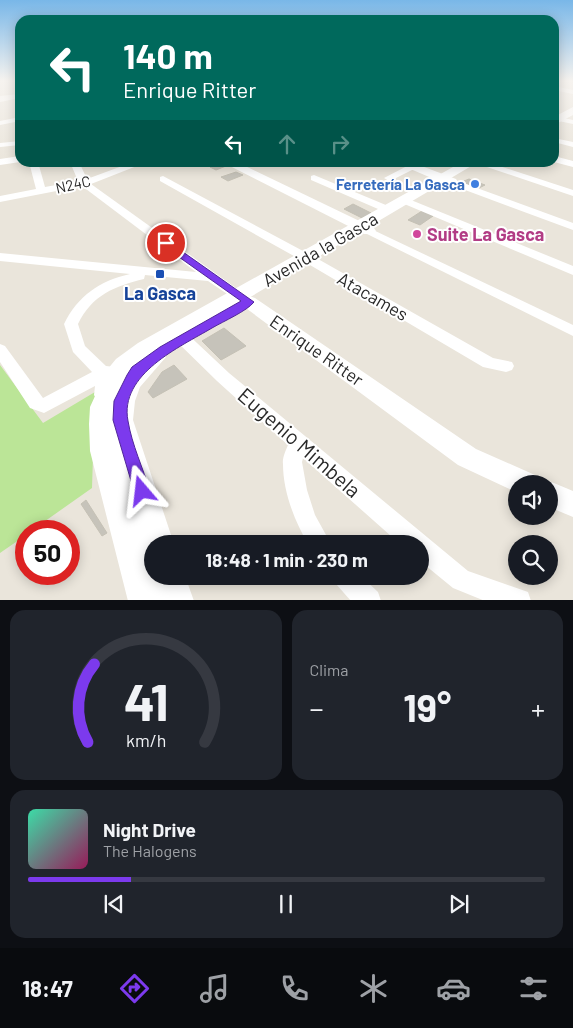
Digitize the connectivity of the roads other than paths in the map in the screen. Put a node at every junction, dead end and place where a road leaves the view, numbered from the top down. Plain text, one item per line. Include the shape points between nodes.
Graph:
1 (573, 110) edge
2 (559, 117) edge
3 (15, 120) edge
4 (559, 120) edge
5 (573, 122) edge
6 (0, 123) edge
7 (559, 142) edge
8 (15, 144) edge
9 (0, 146) edge
10 (573, 146) edge
11 (15, 160) edge
12 (559, 160) edge
13 (0, 162) edge
14 (573, 164) edge
15 (34, 167) edge
16 (76, 167) edge
17 (129, 167) edge
18 (237, 167) edge
19 (411, 167) joint
20 (471, 167) edge
21 (491, 167) edge
22 (314, 178) dead end
23 (389, 178) dead end
24 (163, 179) dead end
25 (448, 181) junction
26 (84, 183) junction
27 (41, 192) junction
28 (573, 193) edge
29 (0, 199) edge
30 (411, 202) junction
31 (389, 210) junction
32 (573, 227) edge
33 (365, 228) junction
34 (0, 257) edge
35 (310, 260) junction
36 (573, 272) edge
37 (160, 274) junction
38 (213, 278) junction
39 (244, 299) junction
40 (573, 331) edge
41 (180, 336) junction
42 (0, 350) edge
43 (506, 366) dead end
44 (114, 369) junction
45 (300, 442) junction
46 (508, 476) edge
47 (558, 498) edge
48 (573, 504) edge
49 (155, 535) edge
50 (315, 535) edge
51 (407, 535) edge
52 (429, 553) edge
53 (171, 585) edge
54 (353, 585) edge
55 (146, 600) edge
56 (176, 600) edge
57 (368, 600) edge
58 (519, 600) edge

1 - 2 main road
3 - 6 street
4 - 5 street
7 - 10 street
8 - 9 street
11 - 13 street
12 - 14 street
15 - 27 street
16 - 26 street, Enrique Ritter
17 - 26 street, N24C
18 - 33 street
19 - 23 street
19 - 25 street
20 - 25 main road, Avenida la Gasca
21 - 28 street
22 - 31 street
24 - 35 street, Atacames
25 - 30 main road, Avenida la Gasca
25 - 32 street
26 - 27 street, N24C
26 - 38 street, Enrique Ritter
27 - 29 street, N24C
30 - 31 main road, Avenida la Gasca
30 - 33 main road, Avenida la Gasca
30 - 36 street
31 - 33 main road, Avenida la Gasca
33 - 35 main road, Avenida la Gasca
33 - 40 street
34 - 37 street
35 - 39 main road, Avenida la Gasca
35 - 43 street, Atacames via 489,363
37 - 38 street
37 - 44 street via 127,277 107,285 83,304 71,324 78,348
38 - 39 street, Enrique Ritter
39 - 41 main road, Avenida la Gasca
39 - 46 street, Enrique Ritter via 468,457
41 - 44 main road, Avenida la Gasca via 146,349
41 - 45 street, Eugenio Mimbela
41 - 49 main road, Avenida la Gasca via 137,371 125,392 120,410 120,420
42 - 44 street via 36,403 44,406
44 - 55 main road, Avenida la Gasca via 103,406 104,451
45 - 50 street via 292,462 306,520
45 - 51 street, Eugenio Mimbela
47 - 48 street
52 - 58 street via 461,580
53 - 56 main road
54 - 57 street

